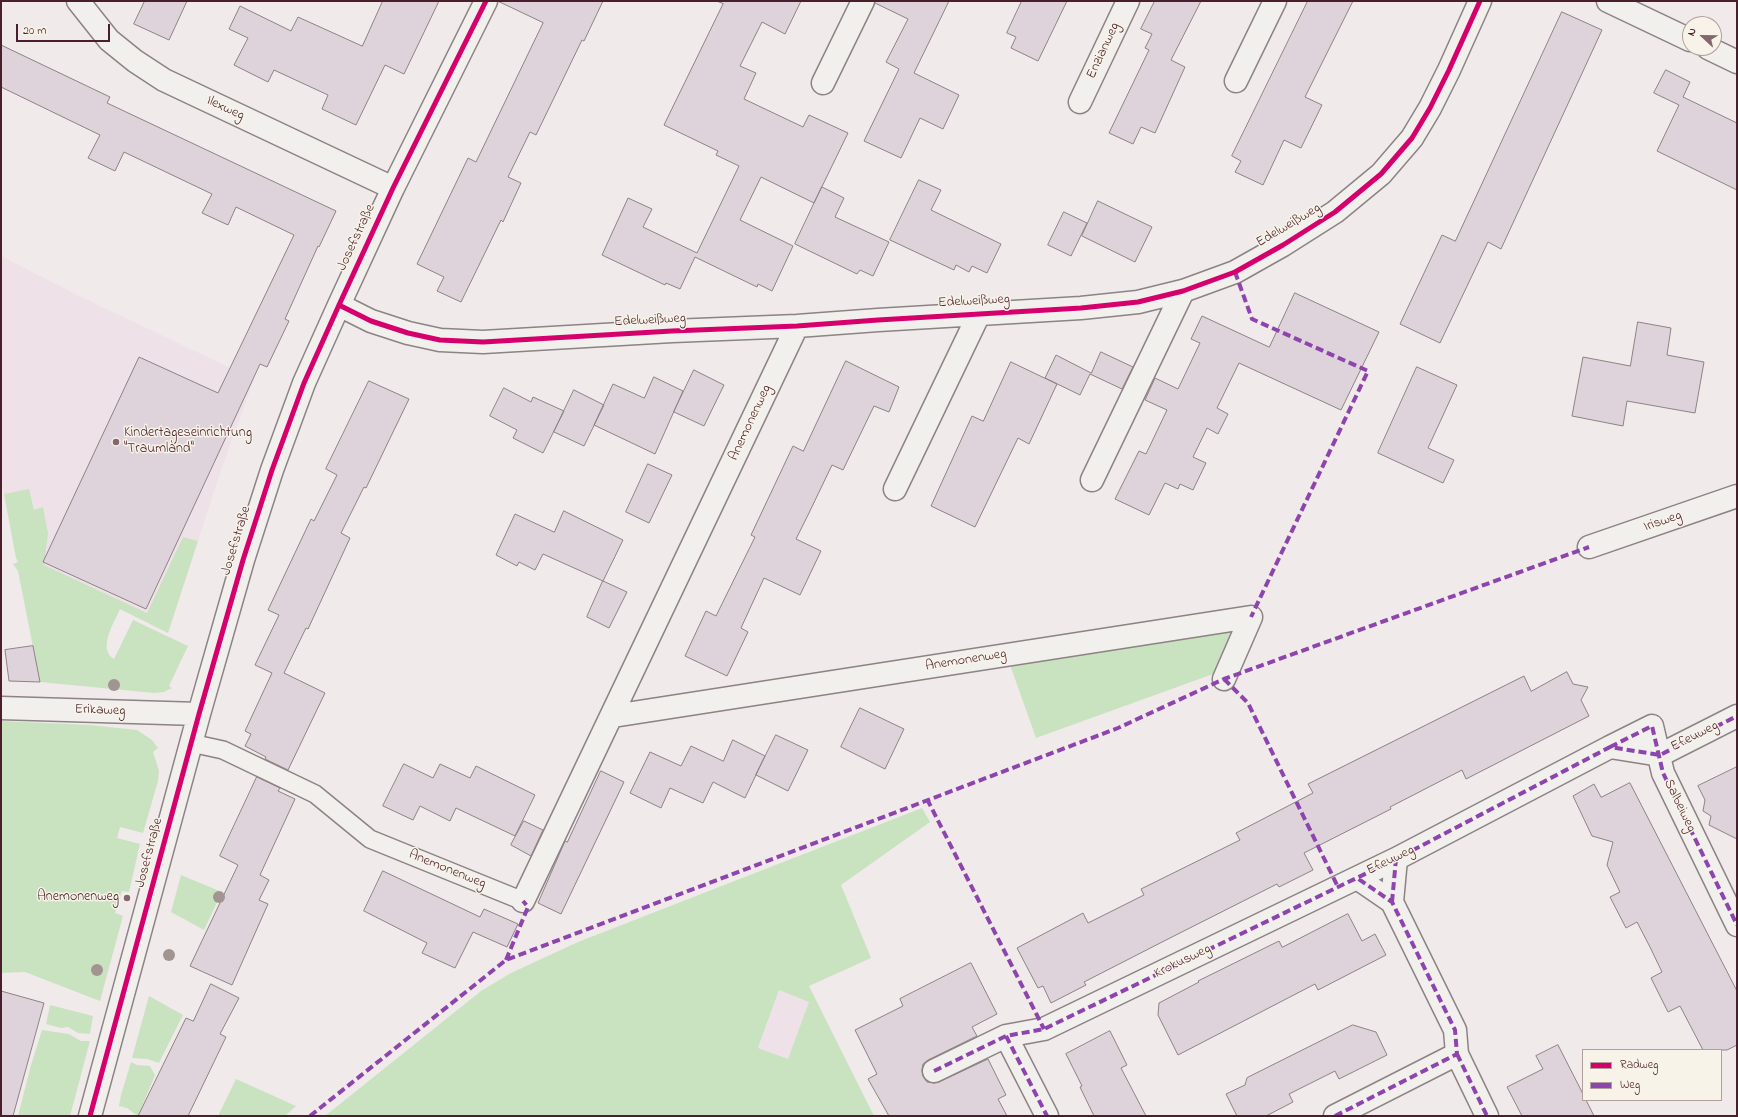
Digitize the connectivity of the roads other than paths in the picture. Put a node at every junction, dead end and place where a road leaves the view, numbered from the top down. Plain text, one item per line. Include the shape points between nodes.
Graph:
1 (78, 1) edge
2 (486, 1) edge
3 (863, 1) edge
4 (1128, 1) edge
5 (1275, 1) edge
6 (1480, 1) edge
7 (1608, 1) edge
8 (1682, 36) edge
9 (1722, 55) edge
10 (1737, 62) edge
11 (1236, 81) dead end
12 (823, 83) dead end
13 (1080, 102) dead end
14 (393, 188) junction
15 (1183, 291) junction
16 (339, 305) junction
17 (979, 314) junction
18 (797, 326) junction
19 (1092, 480) dead end
20 (895, 489) dead end
21 (1737, 496) edge
22 (1589, 547) dead end
23 (1224, 680) dead end
24 (1, 708) edge
25 (199, 714) junction
26 (613, 716) junction
27 (1737, 716) edge
28 (192, 743) junction
29 (1660, 755) junction
30 (1396, 859) junction
31 (1357, 878) junction
32 (523, 901) joint
33 (1392, 902) junction
34 (1737, 925) edge
35 (1006, 1036) junction
36 (1457, 1054) junction
37 (934, 1071) dead end
38 (90, 1116) edge
39 (1047, 1116) edge
40 (1335, 1116) edge
41 (1487, 1116) edge

1 - 14 street, Ilexweg via 109,40 135,62 164,80
2 - 14 street, Josefstraße
3 - 12 street
4 - 13 street, Enzianweg
5 - 11 street
6 - 15 street, Edelweißweg via 1430,108 1412,138 1381,174 1336,212 1283,245 1235,272
7 - 8 street
9 - 10 street
14 - 16 street, Josefstraße
15 - 17 street, Edelweißweg via 1131,303
15 - 19 street
16 - 18 street, Edelweißweg via 371,321 408,333 440,340 483,342
16 - 25 street, Josefstraße via 304,383 272,470
17 - 18 street, Edelweißweg
17 - 20 street, Edelweißweg
18 - 26 street, Anemonenweg
21 - 22 street, Irisweg
23 - 26 street, Anemonenweg via 1251,617
24 - 25 street, Erikaweg
25 - 28 street, Josefstraße
26 - 32 street, Anemonenweg
27 - 29 street, Efeuweg
28 - 32 lane, Anemonenweg via 223,750 315,794 370,839
28 - 38 street, Josefstraße
29 - 30 street, Efeuweg via 1610,748
29 - 34 street, Salbeiweg via 1663,773
30 - 31 street, Efeuweg
30 - 33 street
31 - 33 street, Efeuweg
31 - 35 street, Krokusweg via 1044,1029
33 - 36 street, Efeuweg via 1455,1030
35 - 37 street, Krokusweg
35 - 39 street
36 - 40 street
36 - 41 street

